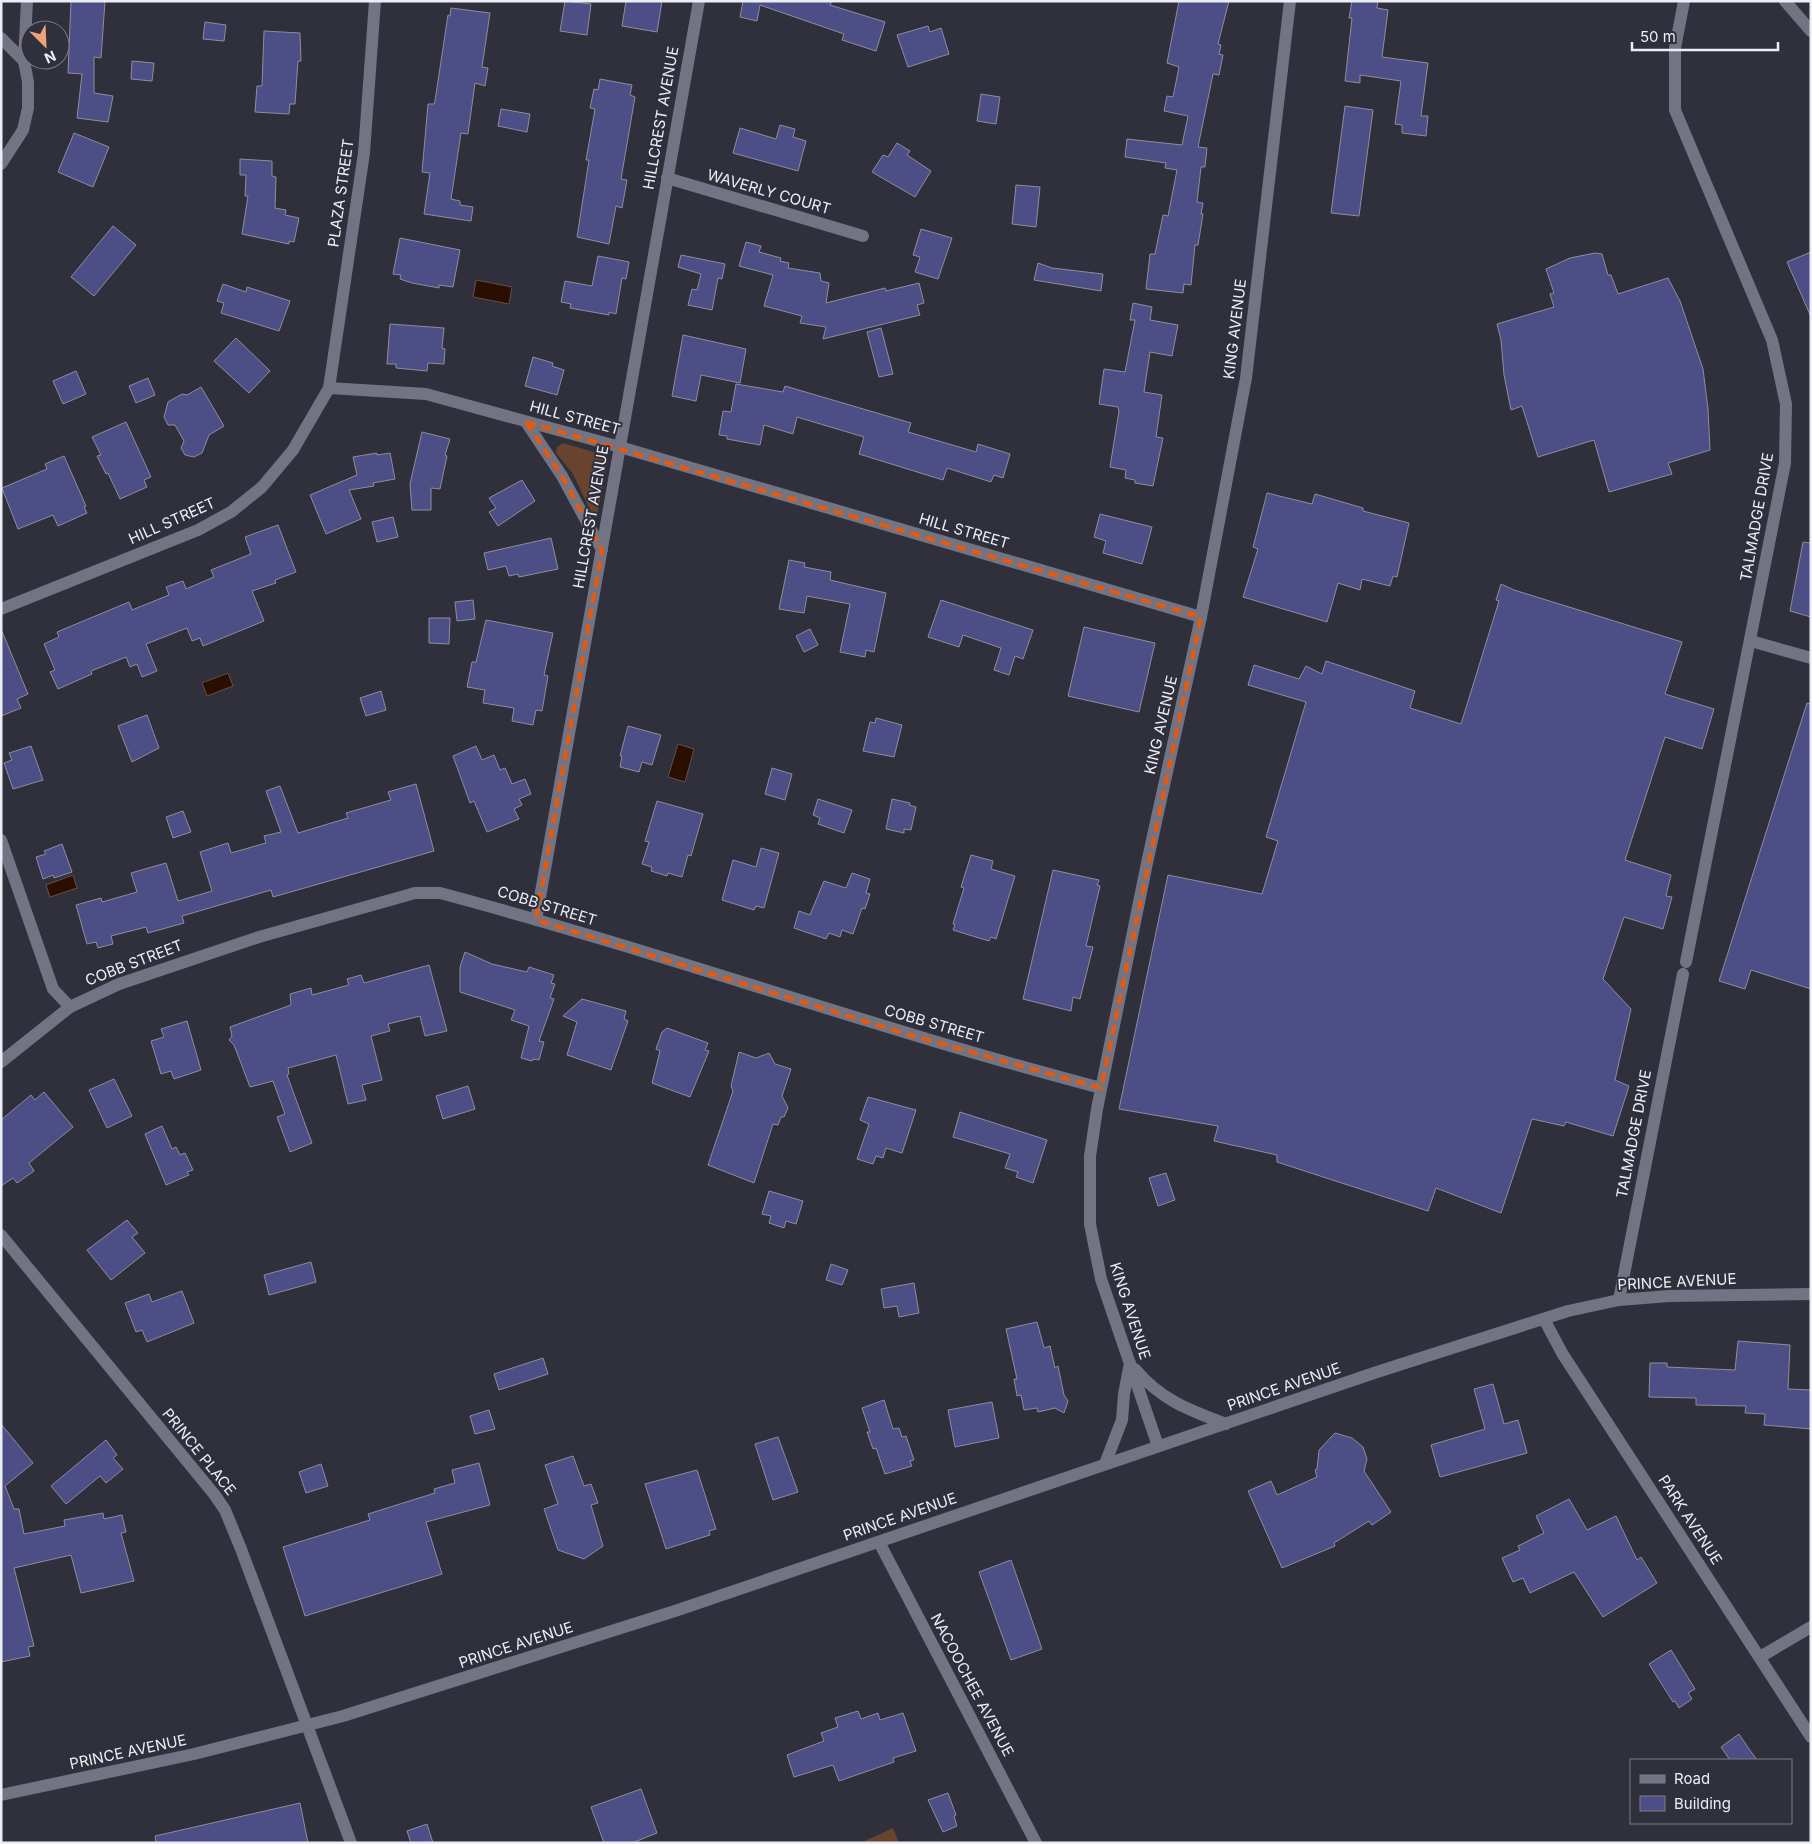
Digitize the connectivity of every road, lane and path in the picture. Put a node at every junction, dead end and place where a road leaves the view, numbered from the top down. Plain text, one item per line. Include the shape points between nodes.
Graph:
1 (27, 1) edge
2 (375, 1) edge
3 (699, 1) edge
4 (1290, 1) edge
5 (1684, 1) edge
6 (1785, 1) edge
7 (26, 20) edge
8 (1811, 31) edge
9 (1, 38) edge
10 (20, 57) edge
11 (26, 70) edge
12 (1, 164) edge
13 (667, 178) junction
14 (863, 236) dead end
15 (329, 388) junction
16 (526, 422) junction
17 (620, 447) junction
18 (602, 550) junction
19 (1, 609) edge
20 (1202, 617) junction
21 (1751, 641) junction
22 (1811, 658) edge
23 (1, 840) edge
24 (536, 920) junction
25 (70, 1007) junction
26 (1, 1062) edge
27 (1101, 1088) junction
28 (1, 1235) edge
29 (1811, 1294) edge
30 (1619, 1300) junction
31 (1544, 1319) junction
32 (1130, 1363) junction
33 (1226, 1424) junction
34 (1158, 1446) junction
35 (1105, 1464) junction
36 (879, 1542) junction
37 (1811, 1627) edge
38 (1760, 1656) junction
39 (307, 1726) junction
40 (1811, 1737) edge
41 (1, 1795) edge
42 (351, 1843) edge
43 (1036, 1843) edge

1 - 7 street
2 - 15 street, PLAZA STREET via 364,153
3 - 13 street, HILLCREST AVENUE
4 - 20 street, KING AVENUE via 1246,378
5 - 21 street, TALMADGE DRIVE via 1675,48 1675,110 1772,340 1786,404 1785,463
6 - 8 street
9 - 10 street
11 - 12 street via 28,108 23,130
13 - 14 street, WAVERLY COURT
13 - 17 street, HILLCREST AVENUE
15 - 16 street, HILL STREET via 426,394
15 - 19 street, HILL STREET via 293,450 262,487 231,512 198,530
16 - 17 street, HILL STREET
16 - 18 street via 562,476
17 - 18 street, HILLCREST AVENUE
17 - 20 street, HILL STREET
18 - 24 street, HILLCREST AVENUE
20 - 27 street, KING AVENUE
21 - 22 street
21 - 30 street, TALMADGE DRIVE
23 - 25 street via 53,989
24 - 25 street, COBB STREET via 440,892 415,893 175,964 119,984
24 - 27 street, COBB STREET via 910,1035
25 - 26 street, COBB STREET
27 - 32 street, KING AVENUE via 1090,1156 1090,1224 1101,1279
28 - 39 street, PRINCE PLACE via 224,1510
29 - 30 street, PRINCE AVENUE
30 - 31 street, PRINCE AVENUE
31 - 33 street, PRINCE AVENUE
31 - 38 street, PARK AVENUE via 1562,1353
32 - 33 street via 1164,1397
32 - 34 street, KING AVENUE
32 - 35 street via 1122,1420
33 - 34 street, PRINCE AVENUE
34 - 35 street, PRINCE AVENUE
35 - 36 street, PRINCE AVENUE
36 - 39 street, PRINCE AVENUE via 556,1650
36 - 43 street, NACOOCHEE AVENUE
37 - 38 street
38 - 40 street, PARK AVENUE
39 - 41 street, PRINCE AVENUE
39 - 42 street, PRINCE PLACE

